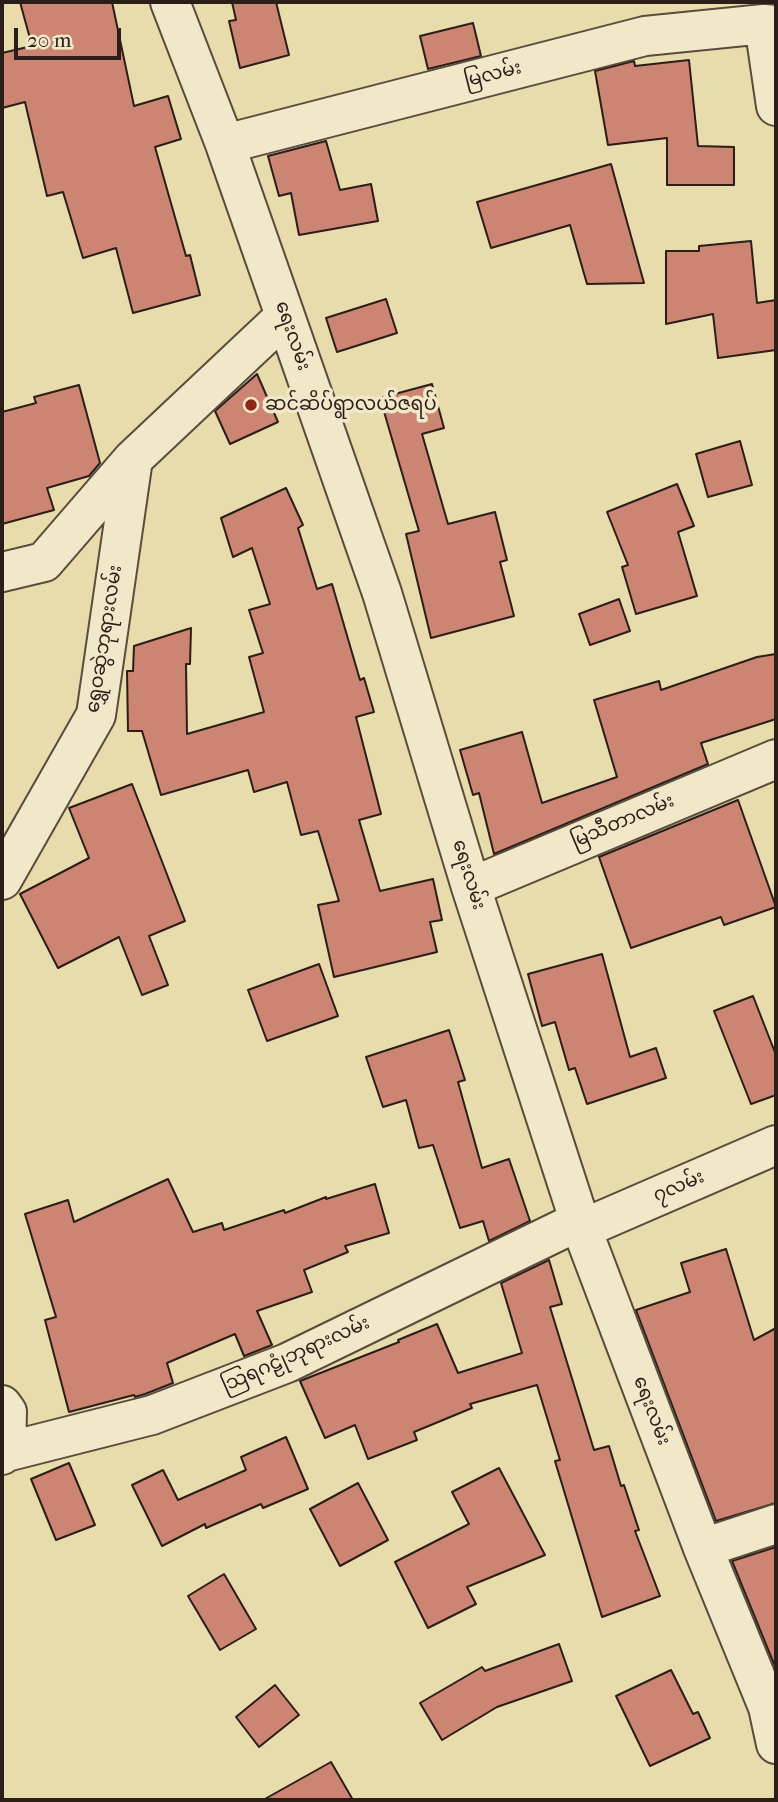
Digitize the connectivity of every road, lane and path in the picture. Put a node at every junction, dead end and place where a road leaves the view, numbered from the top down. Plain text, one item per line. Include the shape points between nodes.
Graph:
1 (170, 2) edge
2 (770, 24) edge
3 (776, 106) edge
4 (225, 144) junction
5 (285, 316) junction
6 (133, 459) junction
7 (2, 572) edge
8 (776, 759) edge
9 (2, 880) edge
10 (471, 887) junction
11 (776, 1145) edge
12 (580, 1225) junction
13 (2, 1405) edge
14 (4, 1453) edge
15 (776, 1524) edge
16 (703, 1548) junction
17 (776, 1744) edge

1 - 4 street, ရေးလမ်း
2 - 3 street, မြလမ်း
2 - 4 street, မြလမ်း via 645,36
4 - 5 street, ရေးလမ်း
5 - 6 street
5 - 10 street, ရေးလမ်း via 382,593
6 - 7 street via 44,562
6 - 9 street, ရွှေဝဆွဲဘုရားလမ်း via 96,715
8 - 10 street, မြသီတာလမ်း
10 - 12 street, ရေးလမ်း
11 - 12 street, ၇လမ်း
12 - 14 street, သြရဂဠုံဘုရားလမ်း via 287,1363 152,1415
12 - 16 street, ရေးလမ်း
13 - 14 street via 7,1412
15 - 16 street
16 - 17 street, ရေးလမ်း via 768,1707

